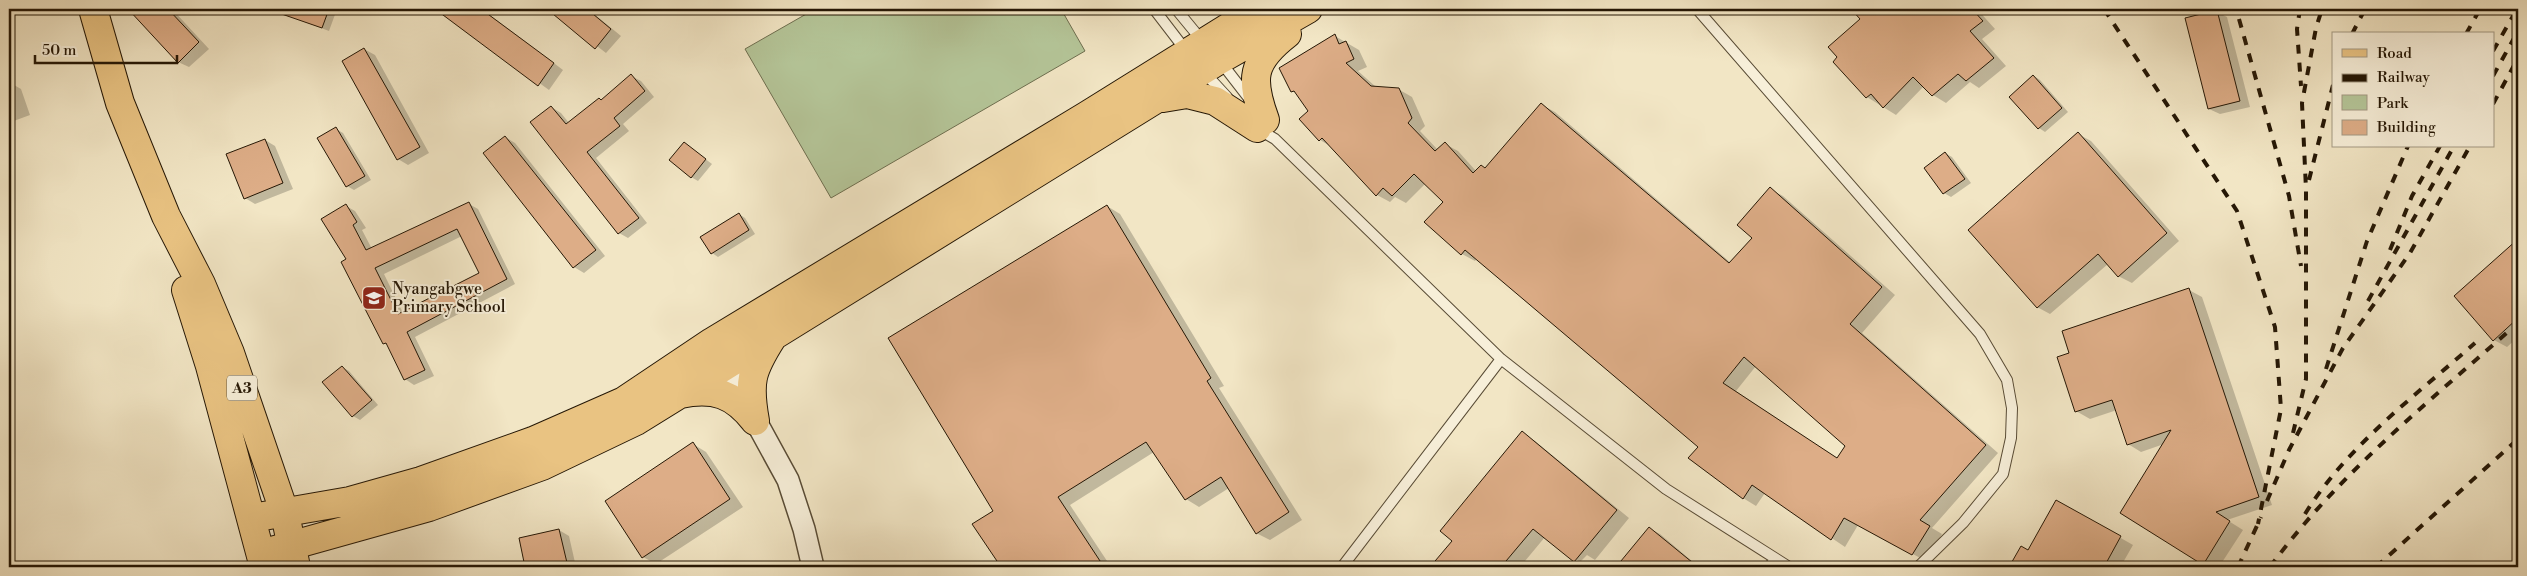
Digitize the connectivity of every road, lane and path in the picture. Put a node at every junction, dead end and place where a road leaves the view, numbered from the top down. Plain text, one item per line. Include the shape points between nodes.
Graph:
1 (93, 9) edge
2 (1154, 9) edge
3 (1176, 9) edge
4 (1258, 9) edge
5 (1309, 9) edge
6 (1697, 9) edge
7 (1200, 58) junction
8 (1160, 98) junction
9 (1266, 129) junction
10 (166, 216) junction
11 (773, 337) junction
12 (719, 354) junction
13 (1501, 359) junction
14 (679, 394) junction
15 (755, 421) junction
16 (285, 514) junction
17 (252, 518) junction
18 (294, 557) edge
19 (262, 560) edge
20 (1772, 564) edge
21 (496, 567) edge
22 (506, 567) edge
23 (813, 567) edge
24 (1342, 567) edge
25 (1789, 567) edge
26 (1918, 567) edge

1 - 10 main road, A3 via 120,103
2 - 7 lane
3 - 7 lane
4 - 7 main road
5 - 7 main road
5 - 9 main road via 1260,60 1255,86
6 - 26 lane via 1980,334 2007,380 2012,408 2011,438 2003,474 1963,523
7 - 8 main road
7 - 9 lane
7 - 9 lane
7 - 12 main road
8 - 9 main road via 1187,94 1215,101
8 - 11 main road
9 - 13 lane
10 - 16 main road, A3 via 201,284 230,353
10 - 17 main road, A3
11 - 12 main road
11 - 15 main road via 754,369 752,401
12 - 14 main road
12 - 15 street
12 - 16 main road via 533,441 421,481 350,501
13 - 20 lane via 1666,488
13 - 24 lane
14 - 15 main road via 704,390 719,393 743,405
14 - 18 main road via 636,421 542,466
15 - 23 street via 788,480
16 - 17 main road
16 - 18 main road, A3
17 - 19 main road, A3
18 - 19 main road
20 - 25 lane
21 - 22 lane

